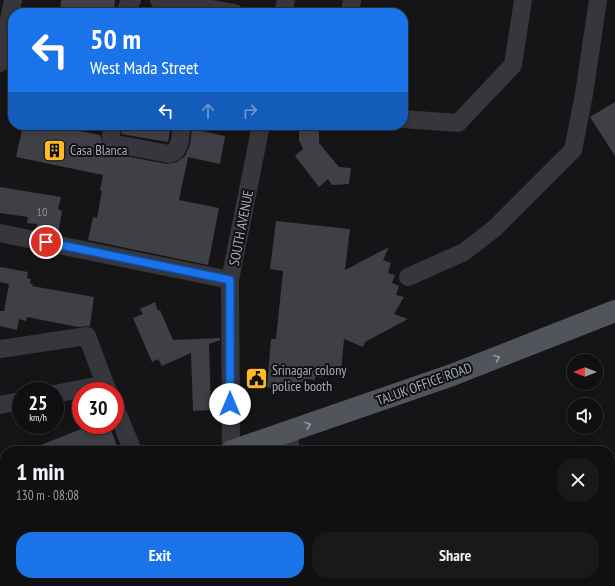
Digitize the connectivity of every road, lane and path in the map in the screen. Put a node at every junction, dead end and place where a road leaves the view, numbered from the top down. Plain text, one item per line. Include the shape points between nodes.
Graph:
1 (159, 0) edge
2 (523, 0) edge
3 (598, 0) edge
4 (206, 8) edge
5 (8, 24) edge
6 (0, 63) edge
7 (408, 119) edge
8 (112, 130) edge
9 (181, 130) edge
10 (259, 130) edge
11 (0, 233) edge
12 (408, 277) dead end
13 (230, 280) junction
14 (615, 311) edge
15 (0, 349) edge
16 (105, 382) edge
17 (12, 402) edge
18 (0, 405) edge
19 (124, 430) edge
20 (290, 441) edge
21 (131, 446) edge
22 (231, 446) edge
23 (260, 446) edge

1 - 4 street
2 - 7 street via 513,65 458,124
3 - 12 street via 584,94 572,150 489,233 464,252
5 - 6 street
8 - 9 street via 110,138 116,144 169,154 178,149
10 - 13 street, SOUTH AVENUE
11 - 13 street
13 - 22 street, SOUTH AVENUE
20 -> 14 main road, TALUK OFFICE ROAD
15 - 16 street via 87,336
17 - 18 street
19 - 21 street
20 - 23 main road, TALUK OFFICE ROAD

